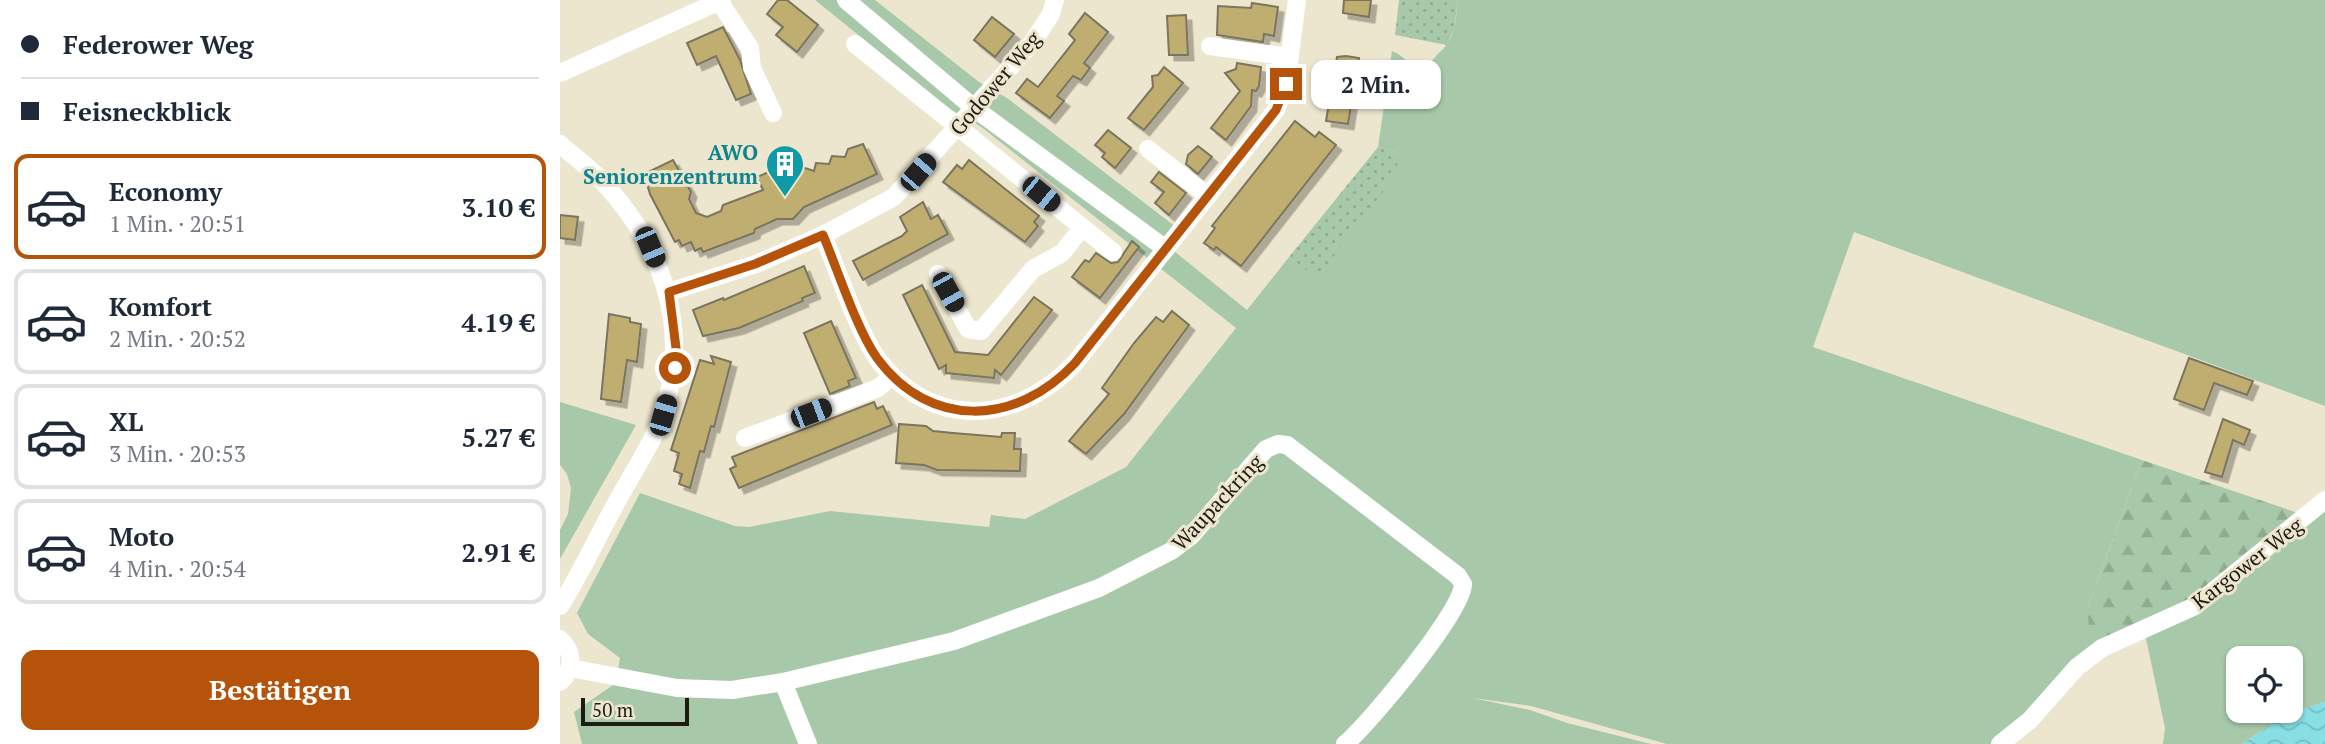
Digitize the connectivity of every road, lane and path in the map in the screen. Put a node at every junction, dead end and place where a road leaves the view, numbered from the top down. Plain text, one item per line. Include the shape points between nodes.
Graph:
1 (846, 0) edge
2 (1055, 0) edge
3 (1297, 0) edge
4 (721, 1) edge
5 (855, 44) dead end
6 (1210, 47) dead end
7 (1290, 57) junction
8 (560, 73) edge
9 (974, 108) junction
10 (773, 113) dead end
11 (957, 128) junction
12 (560, 144) edge
13 (1148, 149) dead end
14 (1208, 196) junction
15 (1082, 228) junction
16 (823, 235) junction
17 (1166, 248) junction
18 (1113, 253) dead end
19 (938, 274) dead end
20 (669, 292) junction
21 (892, 376) junction
22 (745, 438) dead end
23 (2325, 500) edge
24 (560, 606) edge
25 (560, 639) edge
26 (565, 675) edge
27 (783, 682) junction
28 (808, 744) edge
29 (1346, 744) edge
30 (2000, 744) edge

1 - 9 street
2 - 9 street, Godower Weg via 1032,43
3 - 7 street
4 - 8 street
4 - 10 street via 750,48 752,68
5 - 11 street
6 - 7 street
7 - 14 street via 1276,110
9 - 11 street, Godower Weg
9 - 17 street
11 - 15 street
11 - 16 street, Godower Weg via 894,197
12 - 20 street via 600,178 630,214
13 - 14 street
14 - 17 street
15 - 18 street
15 - 19 street via 1062,253 1033,269 981,331 968,330
16 - 20 street, Godower Weg via 744,268
16 - 21 street via 875,355
17 - 21 street via 1075,363 1028,401 986,411 962,411 938,405
20 - 24 street via 676,348 663,415
21 - 22 street via 878,388
23 - 30 street, Kargower Weg via 2195,606 2102,648
25 - 26 street via 570,652
26 - 27 street, Waupackring via 705,691
27 - 28 street
27 - 29 street, Waupackring via 954,641 1028,617 1130,573 1191,536 1266,449 1287,444 1463,584 1460,599 1423,650

